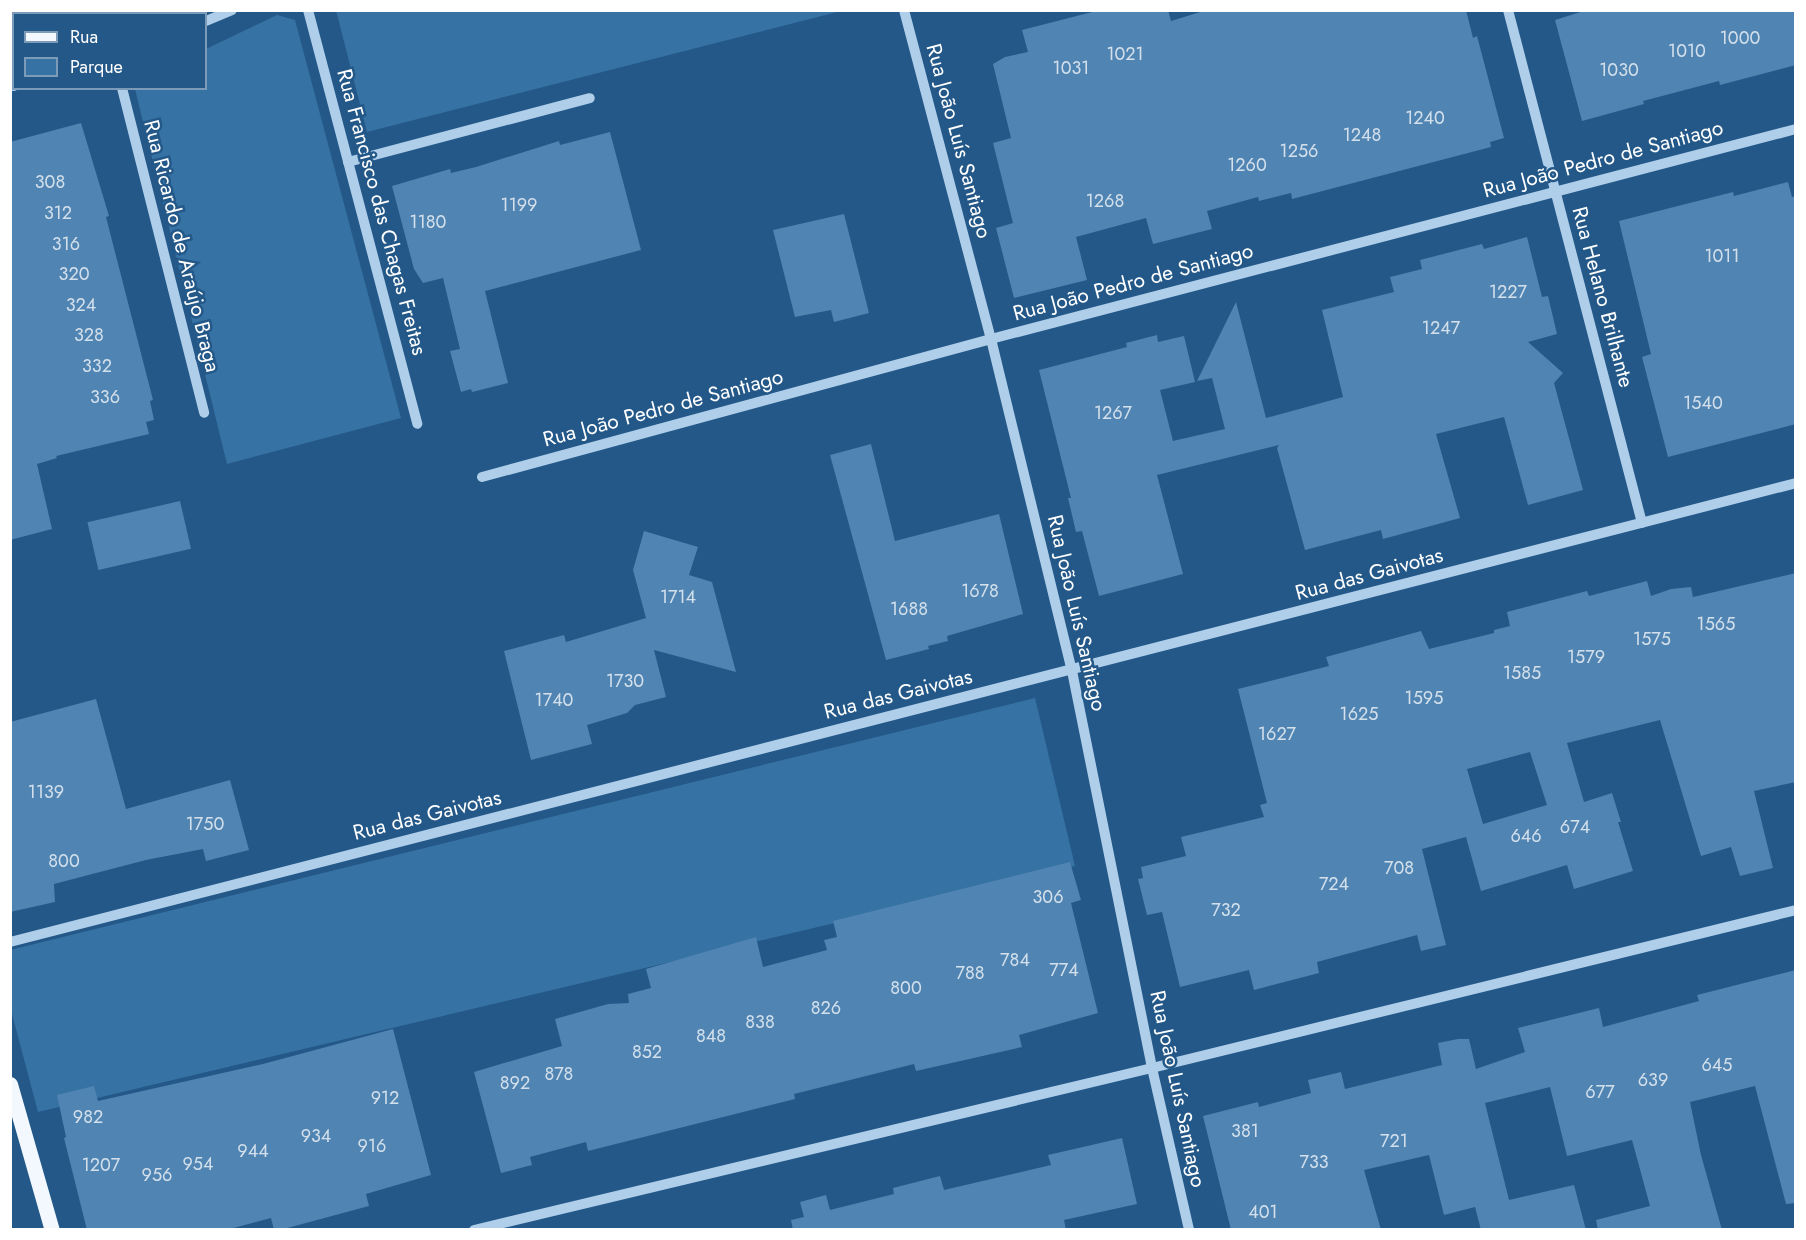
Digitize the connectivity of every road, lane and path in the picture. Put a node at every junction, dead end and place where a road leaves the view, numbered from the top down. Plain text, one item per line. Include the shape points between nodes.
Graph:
1 (232, 10) edge
2 (308, 10) edge
3 (904, 10) edge
4 (1508, 10) edge
5 (207, 21) edge
6 (123, 90) edge
7 (590, 98) dead end
8 (1796, 129) edge
9 (348, 162) junction
10 (1555, 192) junction
11 (991, 339) junction
12 (204, 413) dead end
13 (417, 424) dead end
14 (482, 477) dead end
15 (1796, 483) edge
16 (1642, 523) junction
17 (1072, 671) junction
18 (1796, 910) edge
19 (10, 942) edge
20 (1152, 1068) junction
21 (11, 1088) edge
22 (52, 1230) edge
23 (474, 1230) edge
24 (1190, 1230) edge

1 - 5 street
2 - 9 street, Rua Francisco das Chagas Freitas
3 - 11 street, Rua João Luís Santiago
4 - 10 street, Rua Helano Brilhante
6 - 12 street, Rua Ricardo de Araújo Braga
7 - 9 street
8 - 10 street, Rua João Pedro de Santiago
9 - 13 street, Rua Francisco das Chagas Freitas
10 - 11 street, Rua João Pedro de Santiago
10 - 16 street, Rua Helano Brilhante
11 - 14 street, Rua João Pedro de Santiago
11 - 17 street, Rua João Luís Santiago
15 - 16 street, Rua das Gaivotas
16 - 17 street, Rua das Gaivotas
17 - 19 street, Rua das Gaivotas
17 - 20 street, Rua João Luís Santiago
18 - 20 street
20 - 23 street
20 - 24 street, Rua João Luís Santiago
21 - 22 main road

